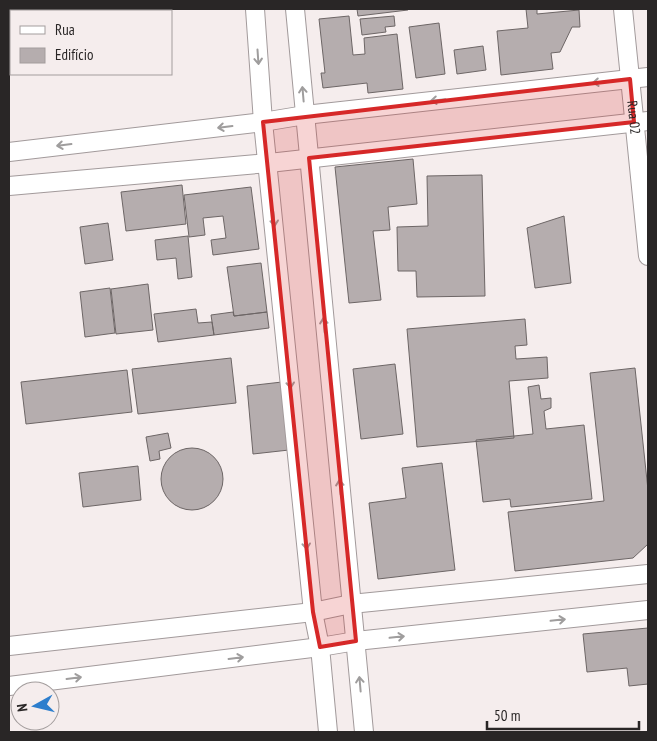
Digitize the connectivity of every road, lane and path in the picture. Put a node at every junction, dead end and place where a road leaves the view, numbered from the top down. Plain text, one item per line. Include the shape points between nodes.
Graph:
1 (255, 9) edge
2 (295, 9) edge
3 (623, 9) edge
4 (648, 77) edge
5 (630, 79) junction
6 (304, 116) junction
7 (264, 122) junction
8 (641, 122) edge
9 (9, 152) edge
10 (308, 158) junction
11 (268, 163) junction
12 (9, 186) edge
13 (648, 256) edge
14 (648, 574) edge
15 (351, 604) junction
16 (648, 610) edge
17 (313, 612) junction
18 (356, 641) junction
19 (9, 646) edge
20 (320, 647) junction
21 (9, 686) edge
22 (328, 732) edge
23 (364, 732) edge

1 -> 7 street
6 -> 2 street
3 - 5 street, Rua 02
4 - 5 street
5 -> 6 street
5 - 8 street, Rua 02
6 - 7 street
6 - 10 street
7 -> 9 street
7 - 11 street
8 - 10 street
8 - 13 street, Rua 02
10 - 11 street
15 -> 10 street
11 - 12 street
11 -> 17 street
14 - 15 street
15 - 17 street
15 - 18 street
18 -> 16 street
17 - 19 street
17 - 20 street
18 - 20 street
23 -> 18 street
21 -> 20 street
20 - 22 street

